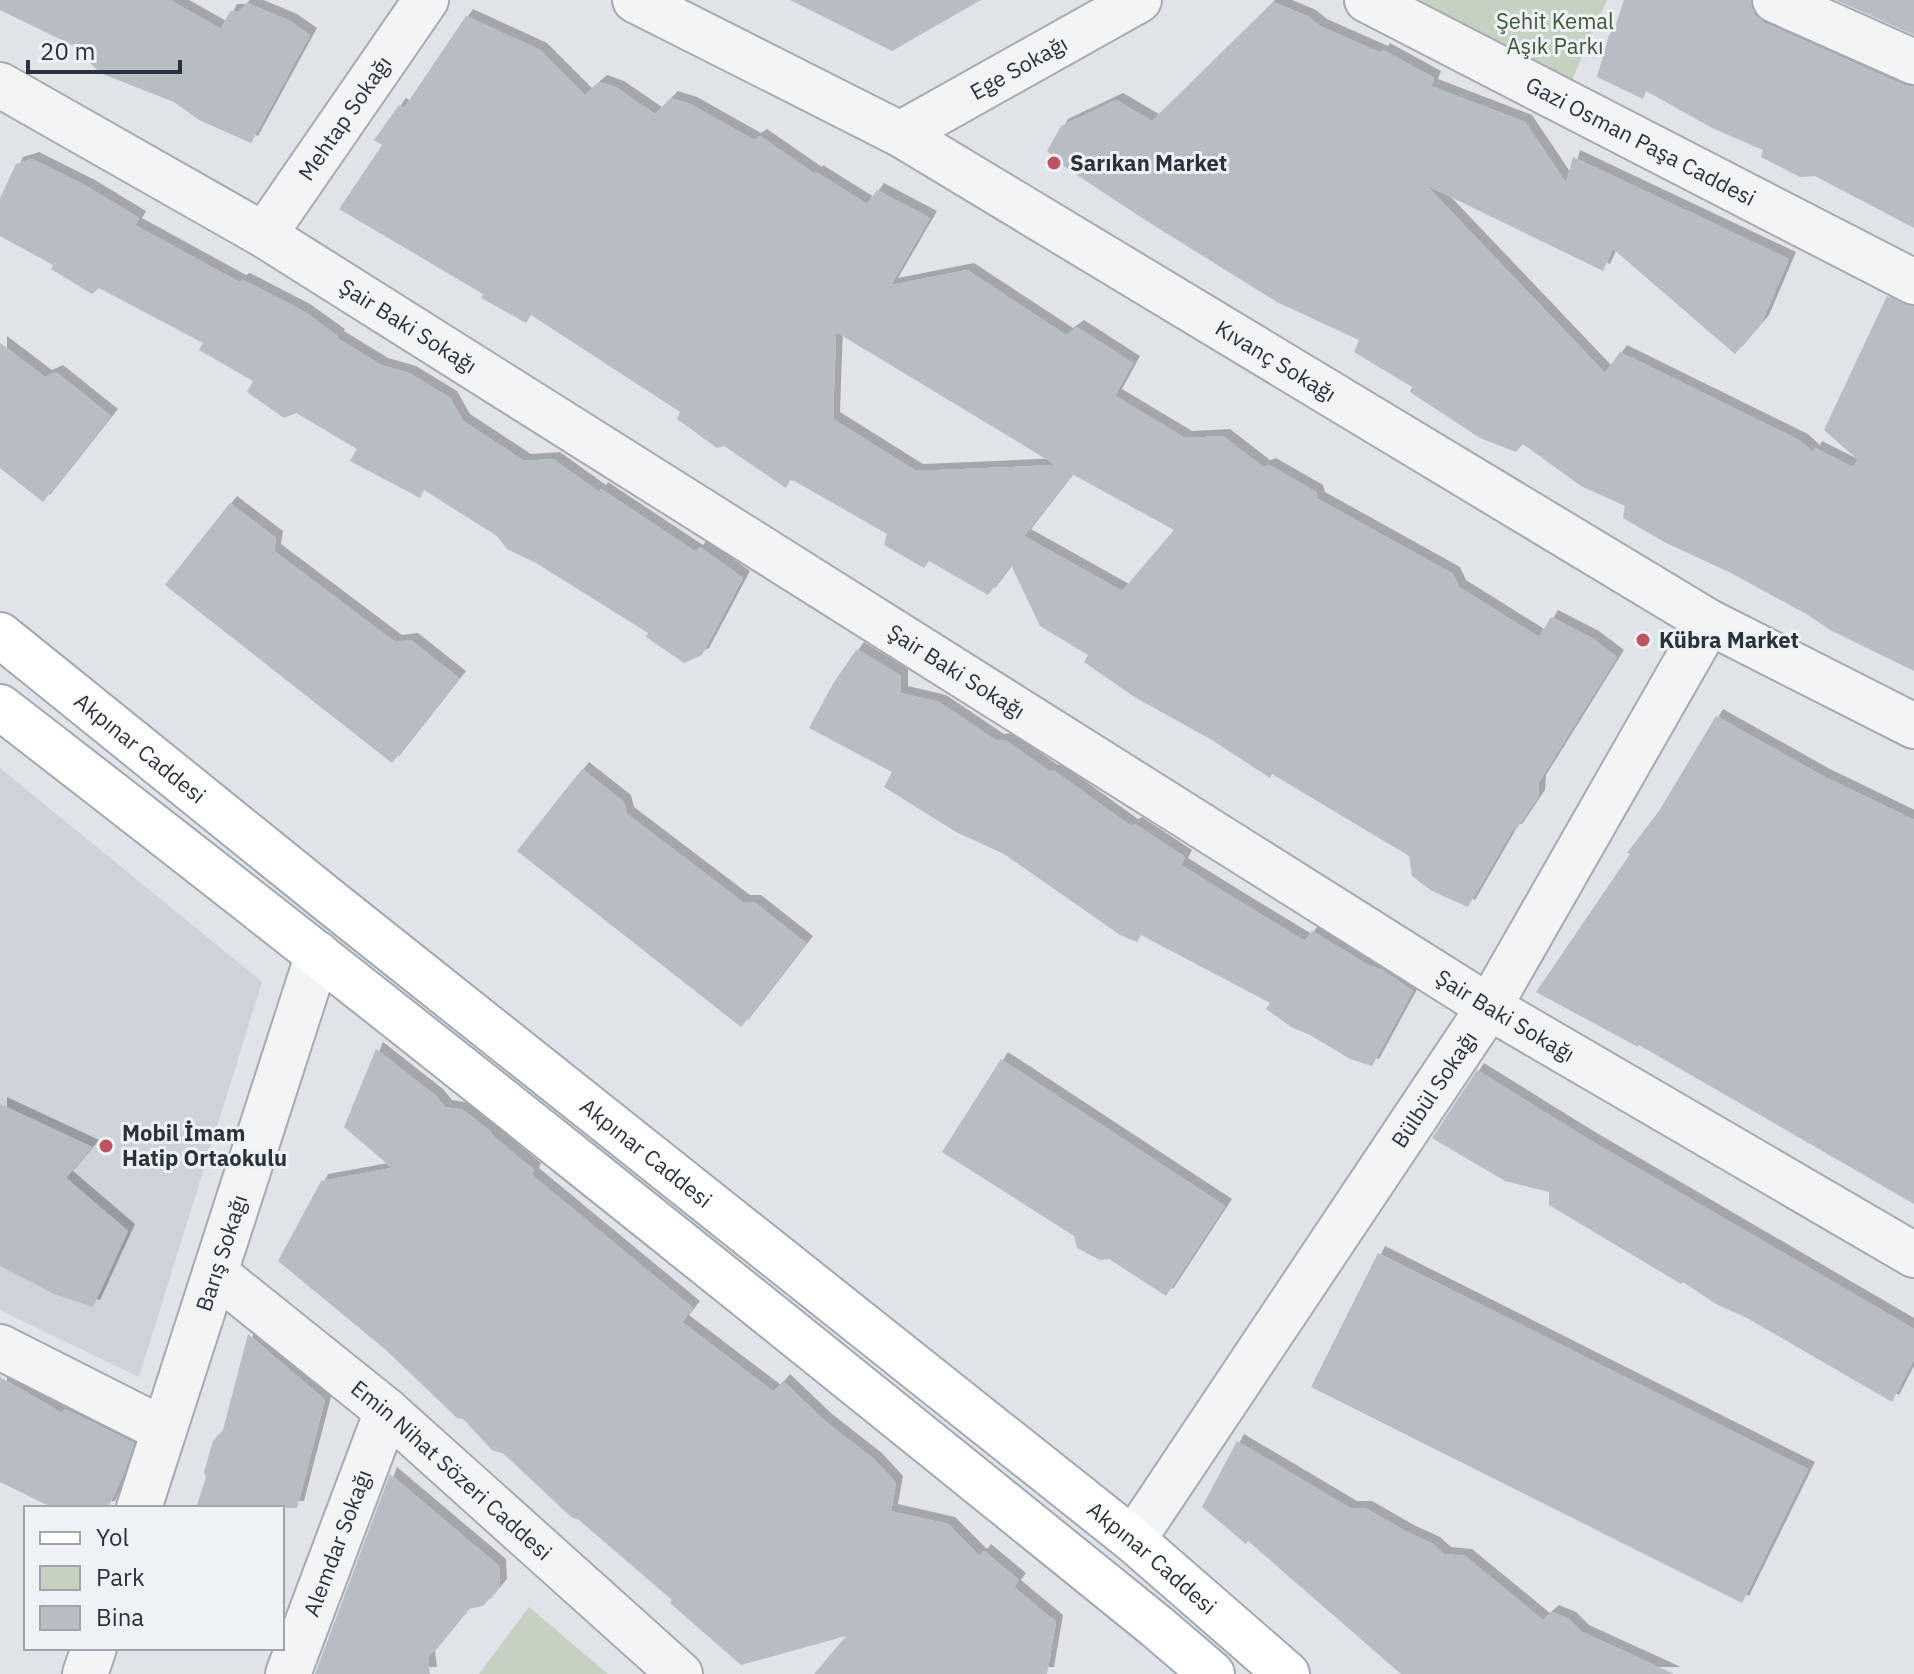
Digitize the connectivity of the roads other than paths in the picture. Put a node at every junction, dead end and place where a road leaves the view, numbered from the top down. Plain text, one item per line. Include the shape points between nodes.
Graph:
1 (426, 0) edge
2 (635, 0) edge
3 (1139, 0) edge
4 (1367, 0) edge
5 (1775, 0) edge
6 (1914, 62) edge
7 (0, 85) edge
8 (900, 134) junction
9 (264, 235) junction
10 (1914, 282) edge
11 (1709, 622) junction
12 (0, 635) edge
13 (0, 707) edge
14 (1914, 726) edge
15 (332, 903) junction
16 (318, 954) junction
17 (1489, 1007) junction
18 (1914, 1255) edge
19 (215, 1273) junction
20 (0, 1347) edge
21 (387, 1411) junction
22 (164, 1430) junction
23 (140, 1506) edge
24 (1133, 1540) junction
25 (93, 1650) edge
26 (85, 1674) edge
27 (288, 1674) edge
28 (680, 1674) edge
29 (1212, 1674) edge
30 (1287, 1674) edge

1 - 9 street, Mehtap Sokağı
2 - 8 street, Kıvanç Sokağı
3 - 8 street, Ege Sokağı
4 - 10 street, Gazi Osman Paşa Caddesi
5 - 6 street
7 - 9 street, Şair Baki Sokağı
8 - 11 street, Kıvanç Sokağı
9 - 17 street, Şair Baki Sokağı
11 - 14 street, Kıvanç Sokağı
11 - 17 street, Bülbül Sokağı
12 - 15 main road, Akpınar Caddesi
13 - 16 main road
15 - 16 main road
15 - 24 main road, Akpınar Caddesi
16 - 19 street, Barış Sokağı
16 - 29 main road
17 - 18 street, Şair Baki Sokağı
17 - 24 street, Bülbül Sokağı
19 - 21 street, Emin Nihat Sözeri Caddesi
19 - 22 street, Barış Sokağı
20 - 22 street
21 - 27 street, Alemdar Sokağı
21 - 28 street, Emin Nihat Sözeri Caddesi
22 - 23 street, Barış Sokağı
24 - 30 main road, Akpınar Caddesi
25 - 26 street

